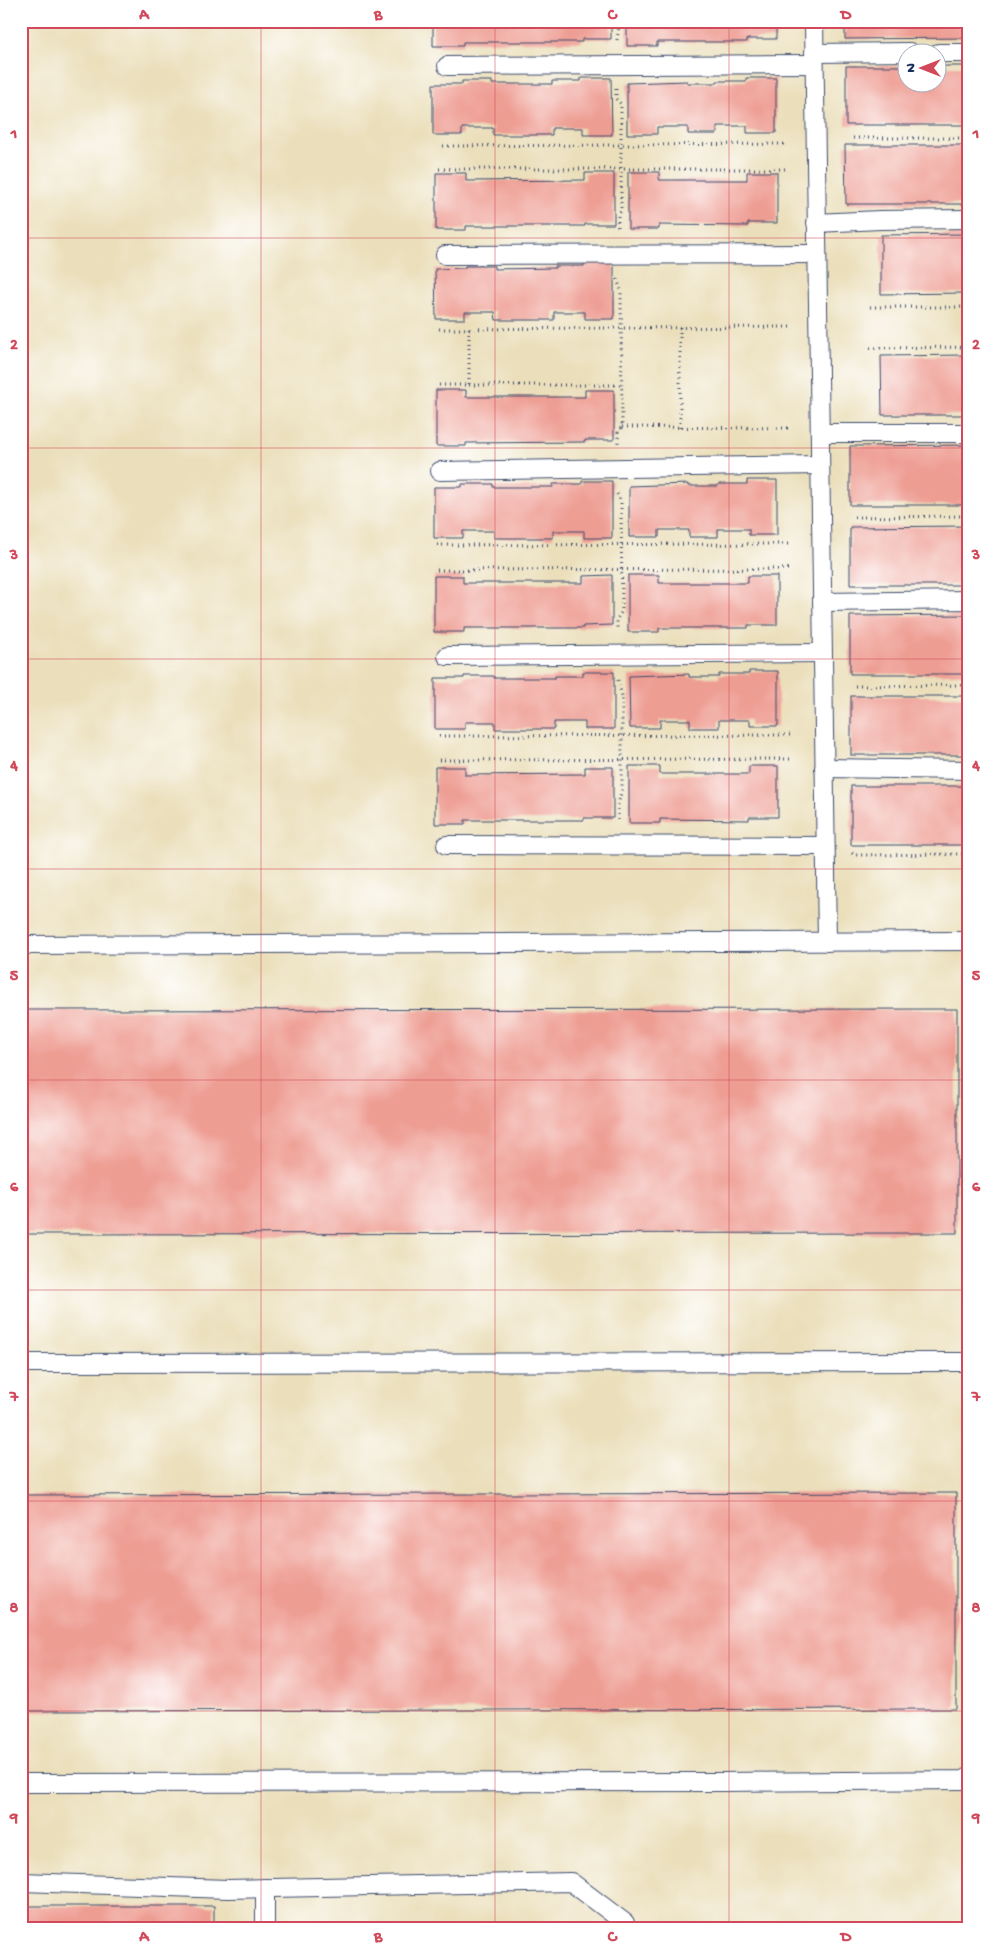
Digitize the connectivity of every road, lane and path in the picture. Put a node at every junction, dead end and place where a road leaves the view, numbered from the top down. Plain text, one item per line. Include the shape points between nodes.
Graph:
1 (620, 21) edge
2 (814, 21) edge
3 (898, 53) edge
4 (948, 53) edge
5 (969, 53) edge
6 (814, 58) junction
7 (616, 65) junction
8 (447, 66) dead end
9 (852, 138) dead end
10 (969, 138) edge
11 (788, 144) dead end
12 (621, 145) junction
13 (443, 146) dead end
14 (621, 168) junction
15 (438, 169) dead end
16 (789, 169) dead end
17 (969, 219) edge
18 (816, 223) junction
19 (617, 254) junction
20 (817, 254) junction
21 (445, 255) dead end
22 (870, 307) dead end
23 (969, 307) edge
24 (469, 328) junction
25 (621, 328) junction
26 (680, 328) junction
27 (790, 328) dead end
28 (438, 329) dead end
29 (969, 347) edge
30 (870, 348) dead end
31 (438, 385) dead end
32 (469, 385) junction
33 (621, 385) junction
34 (622, 427) junction
35 (680, 428) junction
36 (791, 428) dead end
37 (820, 433) junction
38 (969, 433) edge
39 (820, 465) junction
40 (617, 468) junction
41 (440, 471) dead end
42 (969, 516) edge
43 (854, 517) dead end
44 (791, 544) dead end
45 (438, 546) dead end
46 (621, 546) junction
47 (622, 569) junction
48 (791, 569) dead end
49 (437, 570) dead end
50 (969, 600) edge
51 (822, 602) junction
52 (822, 653) junction
53 (617, 655) junction
54 (447, 656) dead end
55 (969, 685) edge
56 (855, 686) dead end
57 (792, 735) dead end
58 (438, 736) dead end
59 (622, 736) junction
60 (622, 759) junction
61 (792, 759) dead end
62 (438, 760) dead end
63 (824, 768) junction
64 (969, 770) edge
65 (446, 845) dead end
66 (618, 846) junction
67 (826, 846) junction
68 (849, 850) dead end
69 (969, 854) edge
70 (969, 941) edge
71 (826, 942) junction
72 (21, 945) edge
73 (969, 1362) edge
74 (21, 1363) edge
75 (969, 1777) edge
76 (21, 1783) edge
77 (21, 1882) edge
78 (265, 1888) junction
79 (265, 1928) edge
80 (626, 1928) edge

1 - 7 path
2 - 6 lane
3 - 6 lane
4 - 5 lane
6 - 7 lane
6 - 18 lane
7 - 8 lane
7 - 12 path via 616,99 621,104
9 - 10 path
11 - 12 path
12 - 13 path
12 - 14 path
14 - 15 path
14 - 16 path
14 - 19 path
17 - 18 lane
18 - 20 lane
19 - 20 lane
19 - 21 lane
19 - 25 path
20 - 37 lane
22 - 23 path
24 - 25 path
24 - 28 path
24 - 32 path
25 - 26 path
25 - 33 path
26 - 27 path
26 - 35 path
29 - 30 path
31 - 32 path
32 - 33 path
33 - 34 path
34 - 35 path
34 - 40 path via 618,431
35 - 36 path
37 - 38 lane
37 - 39 lane
39 - 40 lane
39 - 51 lane
40 - 41 lane
40 - 46 path
42 - 43 path
44 - 46 path
45 - 46 path
46 - 47 path
47 - 48 path
47 - 49 path
47 - 53 path
50 - 51 lane
51 - 52 lane
52 - 53 lane
52 - 63 lane
53 - 54 lane
53 - 59 path
55 - 56 path
57 - 59 path
58 - 59 path
59 - 60 path
60 - 61 path
60 - 62 path
60 - 66 path
63 - 64 lane
63 - 67 lane
65 - 66 lane
66 - 67 lane
67 - 71 lane
68 - 69 path via 854,855
70 - 71 lane
71 - 72 lane
73 - 74 lane
75 - 76 lane via 964,1780 743,1782
77 - 78 lane
78 - 79 lane
78 - 80 lane via 571,1882 626,1923

